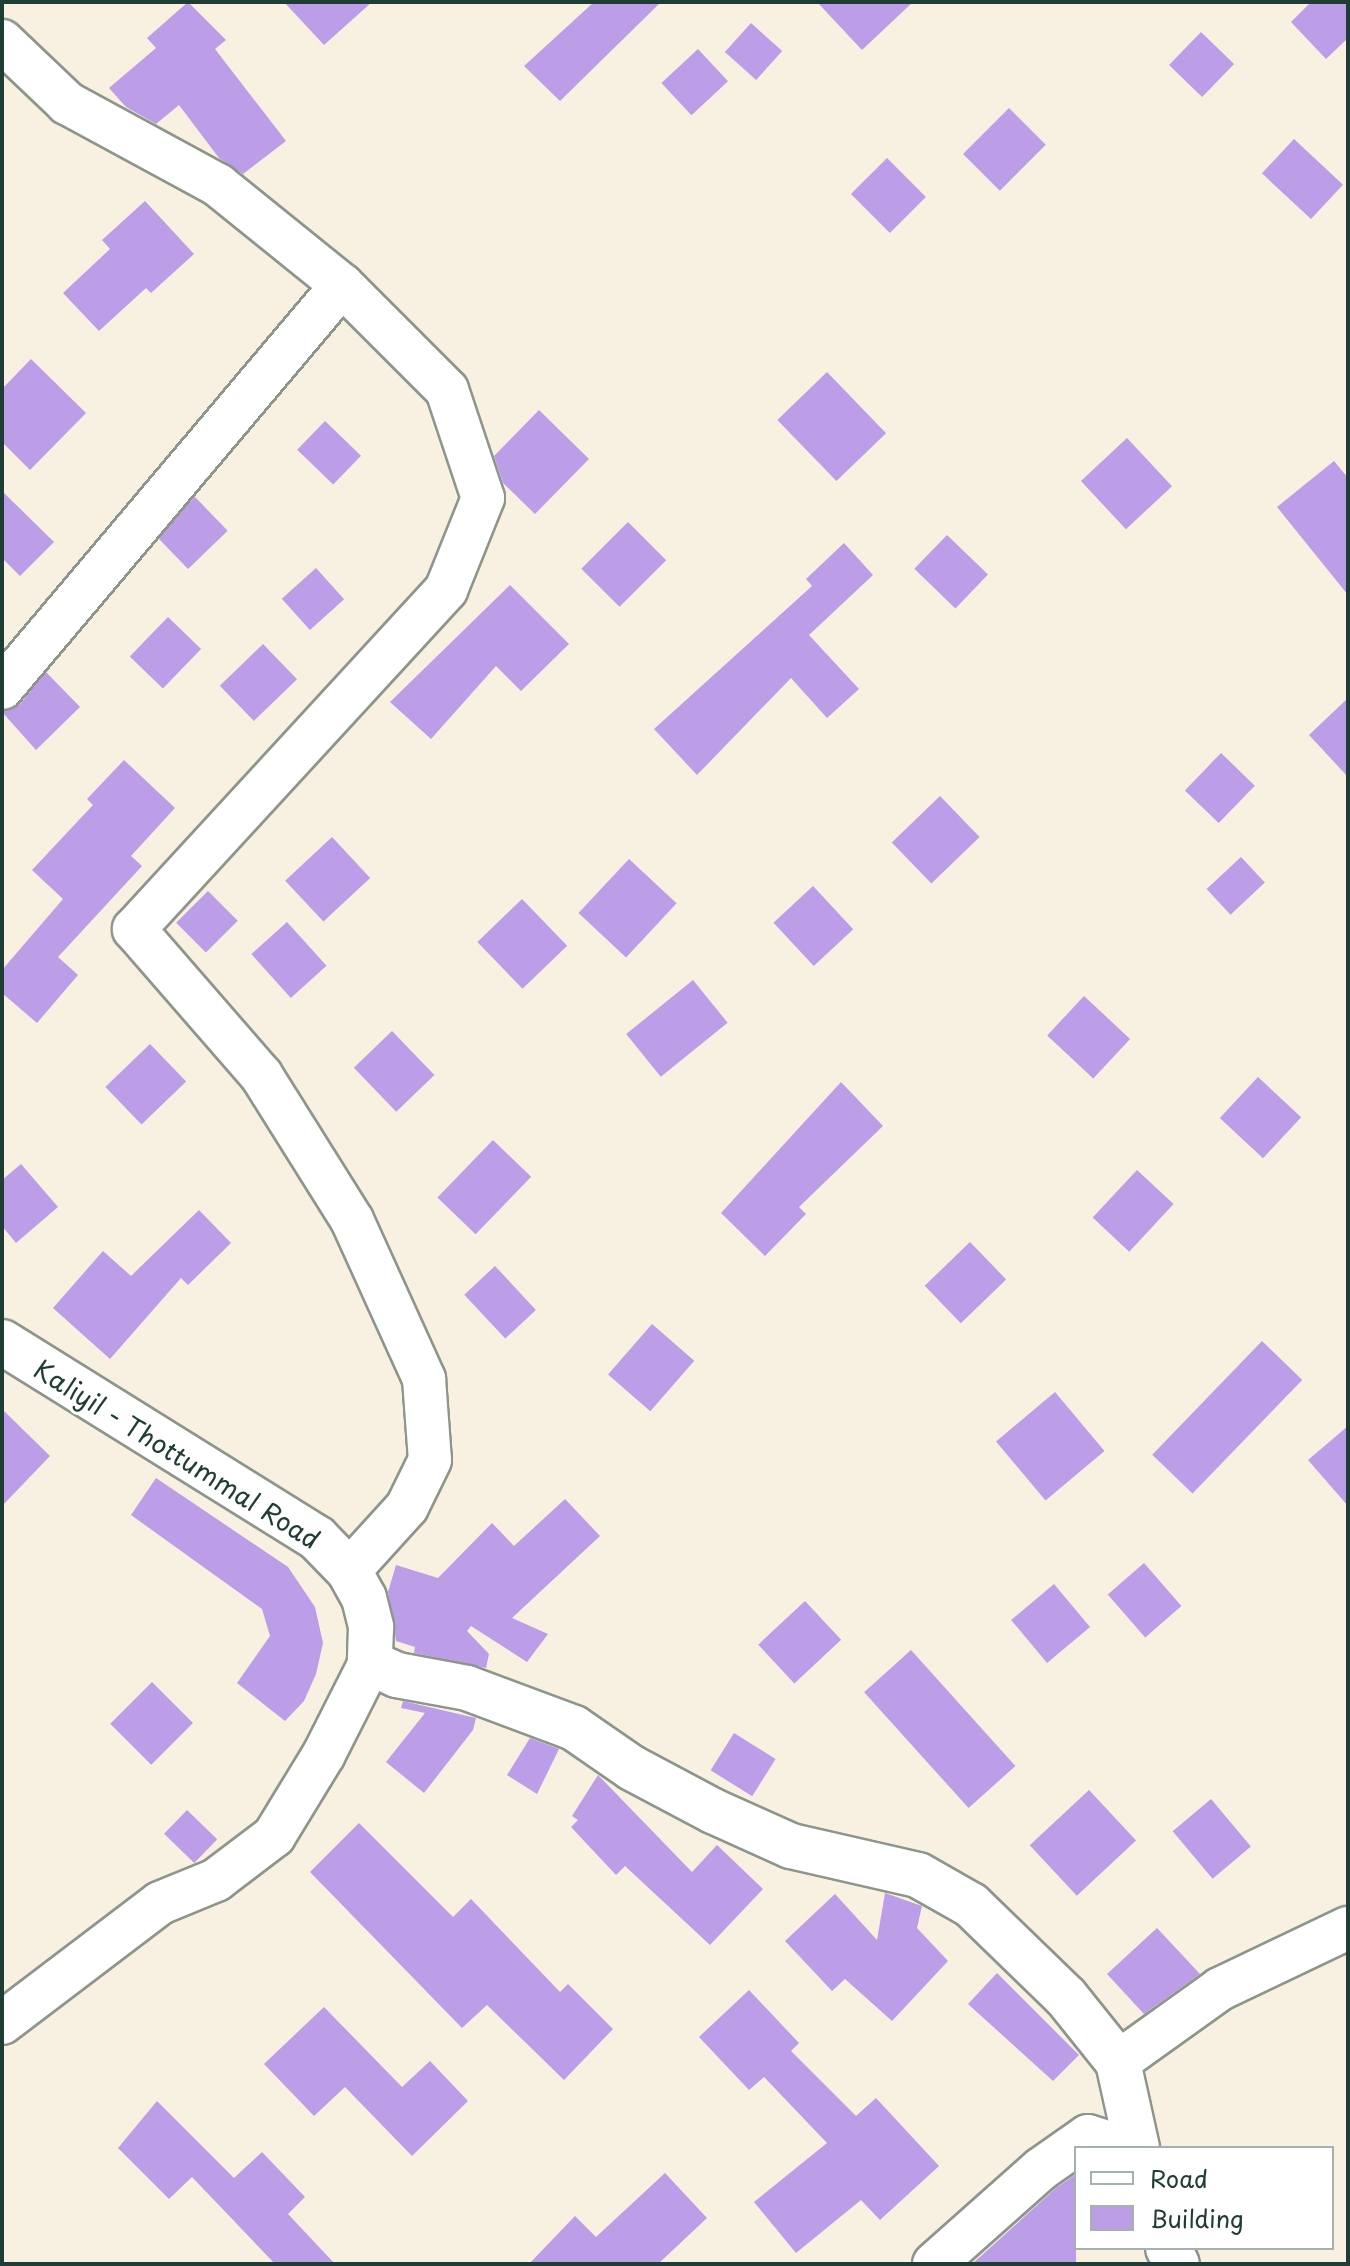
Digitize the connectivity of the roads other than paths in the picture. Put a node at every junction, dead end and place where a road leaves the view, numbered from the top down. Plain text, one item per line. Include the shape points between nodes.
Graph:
1 (2, 41) edge
2 (342, 285) junction
3 (2, 688) edge
4 (2, 1342) edge
5 (349, 1571) junction
6 (370, 1663) junction
7 (1348, 1928) edge
8 (2, 2023) edge
9 (1118, 2062) junction
10 (1119, 2146) edge
11 (1137, 2146) edge
12 (934, 2264) edge

1 - 2 street via 67,103 218,185
2 - 3 street
2 - 5 street via 447,390 483,498 446,590 134,929 261,1075 352,1220 424,1379 430,1460 407,1507
4 - 5 main road, Kaliyil - Thottummal Road via 317,1538
5 - 6 main road, Kaliyil - Thottummal Road via 367,1612
6 - 8 street via 274,1836 216,1880 160,1903
6 - 9 main road via 397,1675 467,1688 574,1728 659,1782 791,1846 918,1875 971,1905 1066,1997
7 - 9 street via 1220,1989
9 - 11 main road
10 - 12 street via 1088,2136 1041,2169

